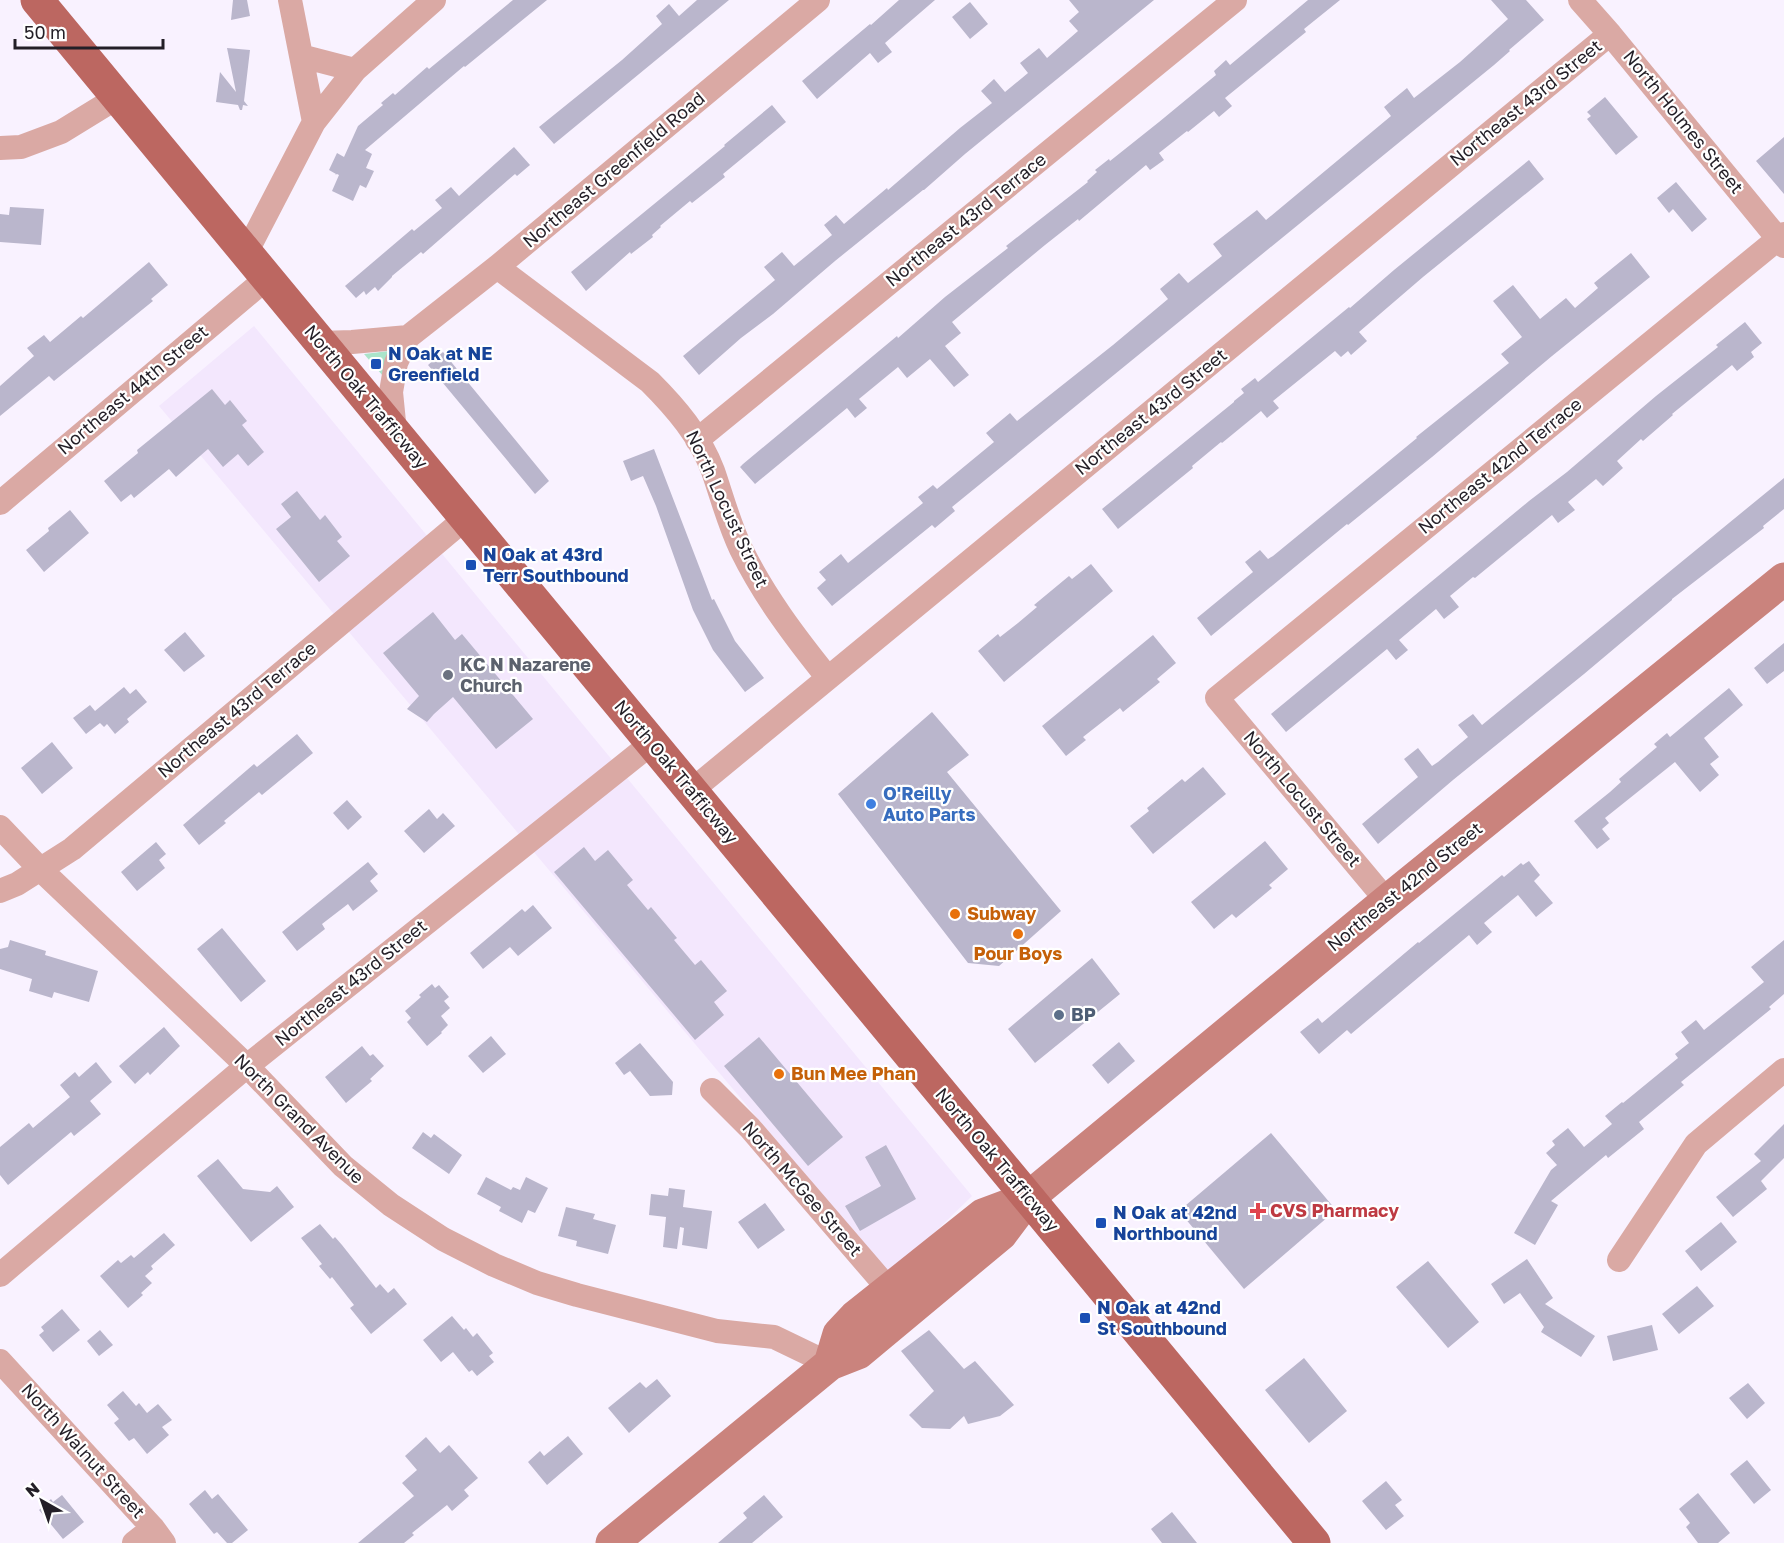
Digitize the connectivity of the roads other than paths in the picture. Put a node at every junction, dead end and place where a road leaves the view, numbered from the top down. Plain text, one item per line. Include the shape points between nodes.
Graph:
1 (38, 0) edge
2 (290, 0) edge
3 (434, 0) edge
4 (818, 0) edge
5 (1235, 0) edge
6 (1580, 0) edge
7 (1610, 34) junction
8 (301, 56) junction
9 (356, 70) junction
10 (118, 97) junction
11 (314, 122) junction
12 (0, 148) edge
13 (1782, 240) edge
14 (246, 253) junction
15 (497, 267) junction
16 (267, 278) junction
17 (408, 337) junction
18 (320, 343) junction
19 (395, 432) junction
20 (697, 440) junction
21 (0, 503) edge
22 (466, 518) junction
23 (1784, 579) edge
24 (828, 678) junction
25 (1217, 698) joint
26 (652, 743) junction
27 (692, 791) junction
28 (0, 827) edge
29 (41, 870) junction
30 (0, 891) edge
31 (1387, 901) junction
32 (247, 1066) junction
33 (1784, 1070) edge
34 (712, 1090) dead end
35 (1029, 1198) junction
36 (1619, 1260) dead end
37 (0, 1275) edge
38 (887, 1291) junction
39 (0, 1361) edge
40 (830, 1364) junction
41 (150, 1538) edge
42 (612, 1543) edge
43 (1314, 1543) edge

1 - 10 main road, North Oak Trafficway
2 - 8 street
3 - 9 street
4 - 15 street, Northeast Greenfield Road
5 - 20 street, Northeast 43rd Terrace
6 - 7 street, North Holmes Street
7 - 13 street, North Holmes Street
7 - 24 street, Northeast 43rd Street
8 - 9 street
8 - 11 street
9 - 11 street
10 - 12 street via 61,132 21,147
10 - 14 main road, North Oak Trafficway
11 - 14 street
13 - 25 street, Northeast 42nd Terrace
14 - 16 main road, North Oak Trafficway
15 - 17 street, Northeast Greenfield Road
15 - 20 street, North Locust Street via 650,382 679,412
16 - 18 main road, North Oak Trafficway
16 - 21 street, Northeast 44th Street
17 - 18 street
17 - 19 street, Northeast Greenfield Road via 396,363 391,392
18 - 19 main road, North Oak Trafficway
19 - 22 main road, North Oak Trafficway
20 - 24 street, North Locust Street via 712,469 740,548 764,592
22 - 26 main road, North Oak Trafficway
22 - 29 street, Northeast 43rd Terrace via 72,849
23 - 31 main road, Northeast 42nd Street
24 - 27 street, Northeast 43rd Street
25 - 31 street, North Locust Street
26 - 27 main road, North Oak Trafficway
26 - 32 street, Northeast 43rd Street
27 - 35 main road, North Oak Trafficway
28 - 29 street, North Grand Avenue
29 - 30 street, Northeast 43rd Terrace
29 - 32 street, North Grand Avenue
31 - 35 main road, Northeast 42nd Street
32 - 37 street, Northeast 43rd Street
32 - 40 street, North Grand Avenue via 343,1166 391,1205 443,1239 537,1282 577,1295 717,1331 774,1337
33 - 36 street via 1696,1144
34 - 38 street, North McGee Street via 750,1128 880,1278
35 - 38 main road via 983,1215
35 - 40 main road via 1001,1234 858,1353
35 - 43 main road, North Oak Trafficway
38 - 40 main road via 840,1334
39 - 41 street, North Walnut Street
40 - 42 main road

